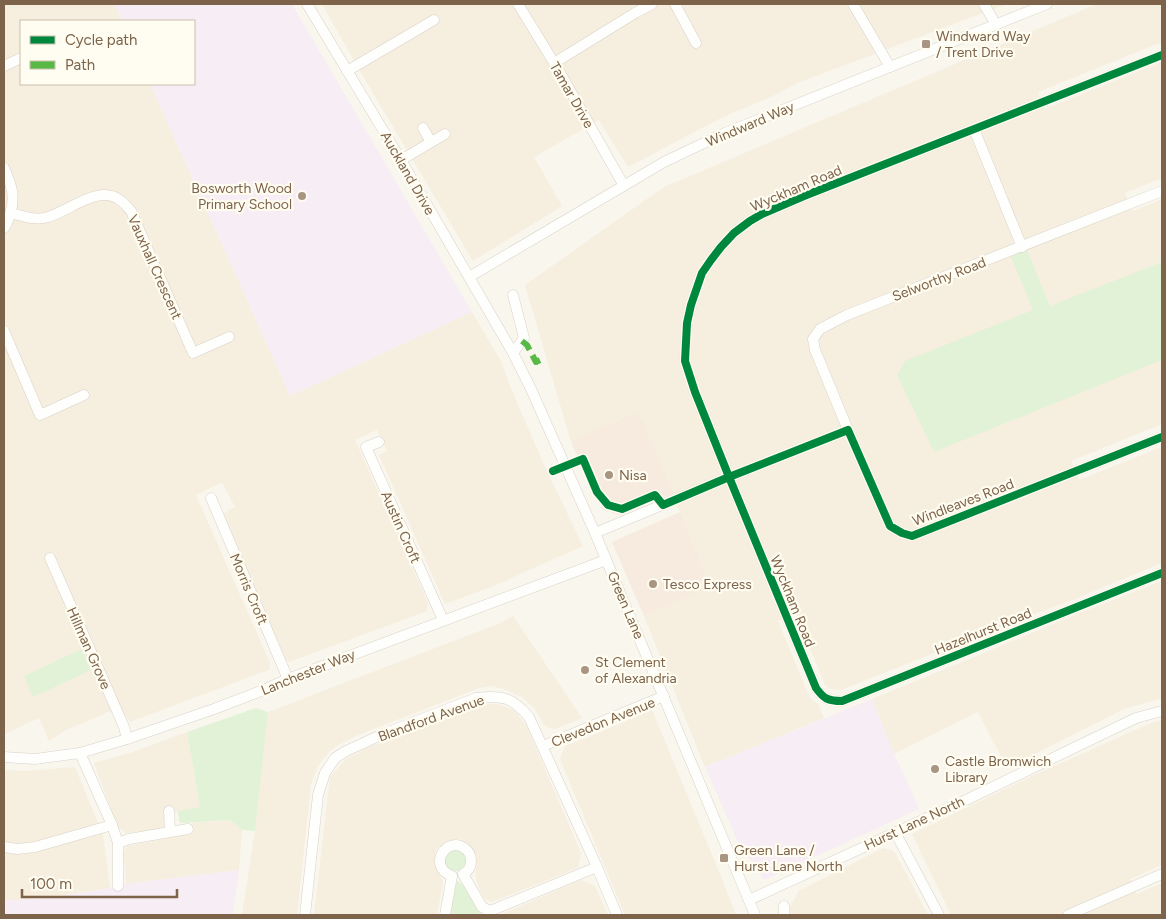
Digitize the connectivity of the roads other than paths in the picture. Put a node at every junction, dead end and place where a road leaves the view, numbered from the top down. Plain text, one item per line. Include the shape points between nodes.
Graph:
1 (307, 4) edge
2 (518, 4) edge
3 (652, 4) edge
4 (675, 4) edge
5 (853, 4) edge
6 (984, 4) edge
7 (1047, 4) edge
8 (632, 8) edge
9 (434, 20) dead end
10 (996, 25) junction
11 (696, 43) dead end
12 (1162, 55) edge
13 (20, 58) edge
14 (554, 63) junction
15 (4, 66) edge
16 (890, 67) junction
17 (347, 70) junction
18 (423, 128) dead end
19 (974, 129) junction
20 (445, 134) dead end
21 (431, 142) junction
22 (401, 160) junction
23 (4, 168) edge
24 (624, 186) junction
25 (1162, 191) edge
26 (11, 213) junction
27 (4, 228) edge
28 (1022, 246) junction
29 (469, 277) junction
30 (513, 295) dead end
31 (4, 331) edge
32 (229, 337) dead end
33 (513, 353) junction
34 (84, 395) dead end
35 (848, 430) junction
36 (1162, 437) edge
37 (379, 442) dead end
38 (729, 477) junction
39 (211, 498) dead end
40 (596, 534) junction
41 (50, 558) dead end
42 (606, 560) junction
43 (1162, 573) edge
44 (443, 620) junction
45 (288, 679) junction
46 (816, 688) joint
47 (664, 696) junction
48 (1162, 711) edge
49 (128, 739) junction
50 (543, 746) junction
51 (80, 753) junction
52 (4, 757) edge
53 (169, 811) dead end
54 (112, 825) junction
55 (188, 829) dead end
56 (170, 831) junction
57 (895, 832) junction
58 (118, 843) junction
59 (4, 847) edge
60 (597, 867) junction
61 (463, 874) junction
62 (1162, 874) edge
63 (452, 876) junction
64 (118, 886) dead end
65 (749, 900) junction
66 (1088, 912) edge
67 (489, 913) edge
68 (305, 915) edge
69 (445, 915) edge
70 (617, 915) edge
71 (755, 915) edge
72 (939, 915) edge
73 (1068, 915) edge

1 - 17 street, Auckland Drive
2 - 14 street, Tamar Drive
3 - 8 street
4 - 11 street
5 - 16 street
6 - 10 street
7 - 10 street, Windward Way
8 - 14 street
9 - 17 street
10 - 16 street, Windward Way
12 - 19 street, Wyckham Road
13 - 15 street
14 - 24 street, Tamar Drive
16 - 24 street, Windward Way via 725,133 664,162
17 - 22 street, Auckland Drive
18 - 21 street
19 - 28 street
19 - 38 street, Wyckham Road via 762,214 734,233 711,260 702,273 690,305 685,361
20 - 21 street
21 - 22 street
22 - 29 street, Auckland Drive
23 - 26 street via 14,201
24 - 29 street, Windward Way
25 - 28 street, Selworthy Road
26 - 27 street
26 - 32 street, Vauxhall Crescent via 32,219 48,218 97,196 109,195 120,200 131,211 193,353
28 - 35 street, Selworthy Road via 847,315 820,329 813,339 815,350
29 - 33 street, Green Lane
30 - 33 street via 524,338
31 - 34 street via 40,415
33 - 40 street, Green Lane
35 - 36 street, Windleaves Road via 890,526 912,536
35 - 38 street
37 - 44 street, Austin Croft via 366,447
38 - 40 street
38 - 46 street, Wyckham Road
39 - 45 street, Morris Croft
40 - 42 street, Green Lane
41 - 49 street, Hillman Grove
42 - 44 street, Lanchester Way
42 - 47 street, Green Lane
43 - 46 street, Hazelhurst Road via 842,701 826,699
44 - 45 street, Lanchester Way
45 - 49 street, Lanchester Way
47 - 50 street, Clevedon Avenue
47 - 65 street, Green Lane
48 - 57 street, Hurst Lane North via 1136,718
49 - 51 street, Lanchester Way
50 - 60 street, Blandford Avenue
50 - 68 street, Blandford Avenue via 529,716 519,705 493,696 476,698 382,735 335,758 325,774 318,796
51 - 52 street, Lanchester Way via 35,759
51 - 54 street
53 - 56 street
54 - 58 street
54 - 59 street via 35,847
55 - 56 street
56 - 58 street
57 - 65 street, Hurst Lane North
57 - 72 street
58 - 64 street
60 - 67 street
60 - 70 street, Blandford Avenue
61 - 63 street
61 - 63 street via 468,872 471,856 459,845 448,846 440,856 440,865
61 - 67 street
62 - 66 street
63 - 69 street
65 - 71 street, Green Lane
66 - 73 street

